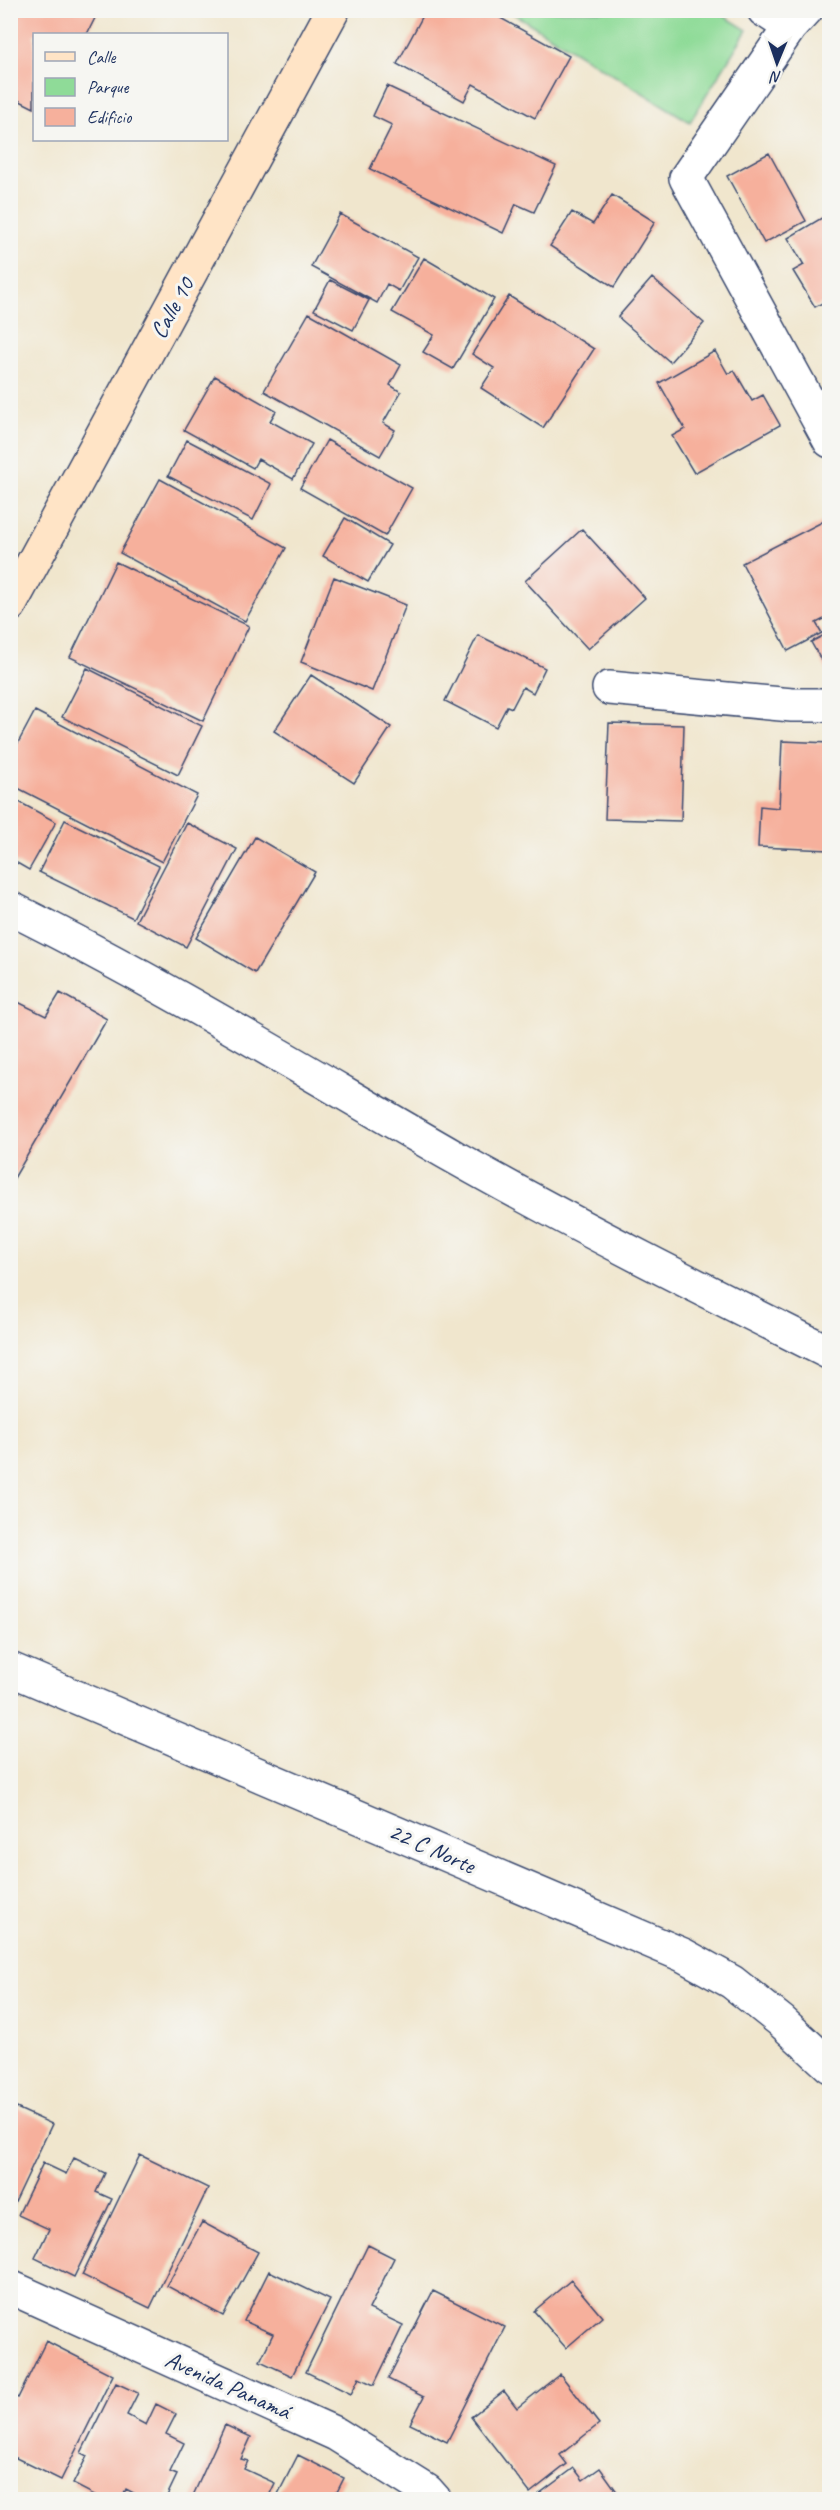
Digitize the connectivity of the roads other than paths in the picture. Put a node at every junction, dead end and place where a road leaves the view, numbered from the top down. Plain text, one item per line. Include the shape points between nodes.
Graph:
1 (333, 10) edge
2 (787, 16) edge
3 (830, 441) edge
4 (10, 605) edge
5 (609, 688) dead end
6 (830, 705) edge
7 (10, 908) edge
8 (830, 1353) edge
9 (10, 1669) edge
10 (830, 2066) edge
11 (14, 2298) edge
12 (429, 2497) edge

1 - 4 main road, Calle 10
2 - 3 street via 686,178
5 - 6 street
7 - 8 street via 192,1003 458,1159 675,1276
9 - 10 street, 22 C Norte via 683,1955 732,1982
11 - 12 street, Avenida Panamá via 336,2434

